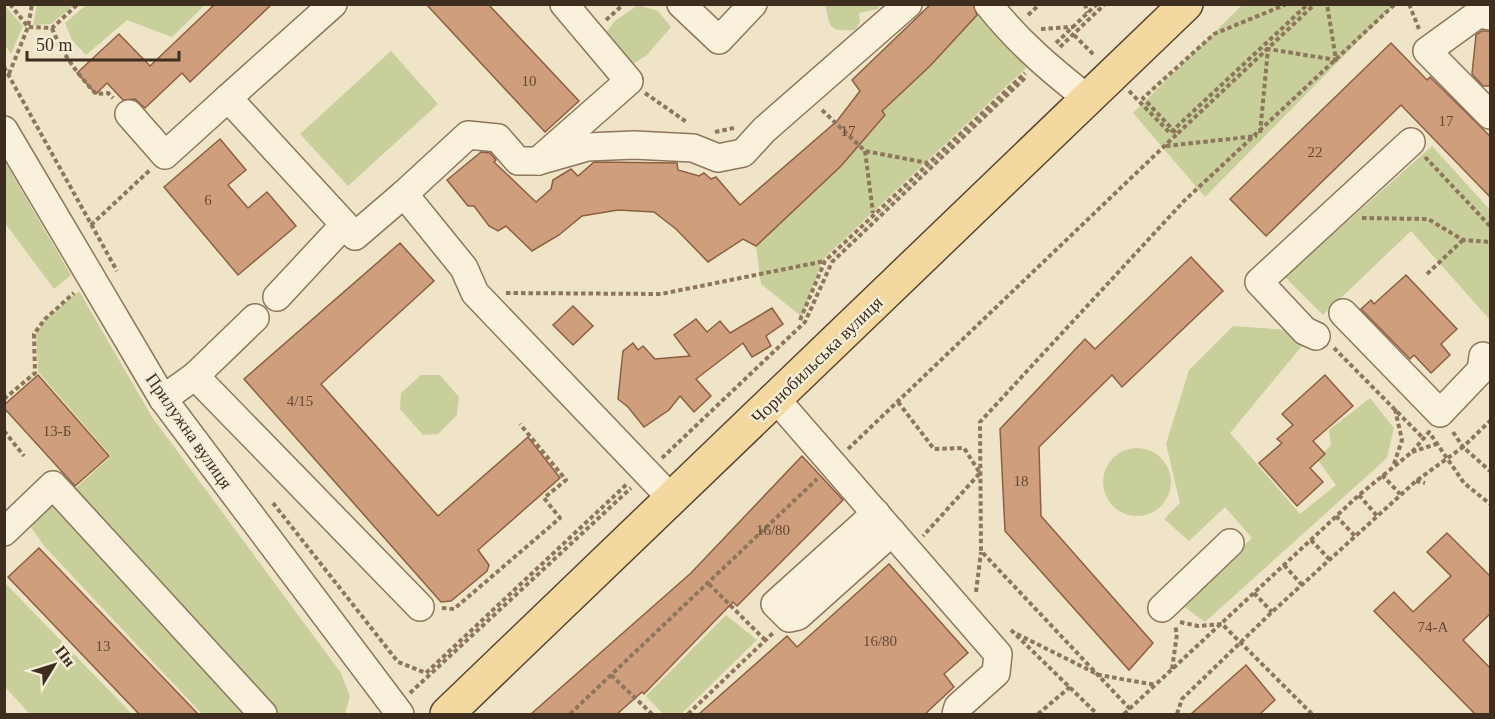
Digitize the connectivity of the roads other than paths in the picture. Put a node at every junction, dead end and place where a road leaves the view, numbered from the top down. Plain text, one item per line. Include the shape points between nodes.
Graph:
1 (333, 4) edge
2 (564, 4) edge
3 (681, 4) edge
4 (753, 4) edge
5 (908, 4) edge
6 (988, 4) edge
7 (1186, 4) edge
8 (1491, 16) edge
9 (228, 98) junction
10 (1089, 99) junction
11 (129, 114) road end
12 (1491, 115) edge
13 (4, 130) edge
14 (1411, 142) road end
15 (538, 161) junction
16 (404, 194) junction
17 (344, 225) junction
18 (277, 297) dead end
19 (1343, 313) dead end
20 (255, 318) dead end
21 (1316, 336) road end
22 (1483, 356) dead end
23 (195, 376) junction
24 (163, 399) junction
25 (776, 399) junction
26 (672, 499) junction
27 (884, 522) junction
28 (4, 532) edge
29 (1230, 543) dead end
30 (420, 607) dead end
31 (1162, 608) dead end
32 (784, 613) road end
33 (262, 714) edge
34 (400, 714) edge
35 (447, 714) edge
36 (956, 714) edge

1 - 9 street
2 - 15 street via 629,81
3 - 4 street via 719,40
5 - 15 street via 743,153 718,158 693,148 587,147
6 - 10 street via 1037,64
7 - 10 main road, Чорнобильська вулиця
8 - 12 street via 1478,14 1427,51
9 - 11 street via 165,155
9 - 17 street
10 - 25 main road, Чорнобильська вулиця
13 - 24 street, Прилужна вулиця
14 - 21 street via 1259,282 1305,331
15 - 16 street via 518,161 498,138 468,135
16 - 17 street via 355,236
16 - 26 street via 464,268 475,293
17 - 18 street
19 - 22 street via 1440,413 1480,370
20 - 23 street
23 - 24 street
23 - 30 street
24 - 34 street, Прилужна вулиця
25 - 26 main road, Чорнобильська вулиця
25 - 27 street via 845,457
26 - 35 main road, Чорнобильська вулиця
27 - 32 street via 776,604
27 - 36 street via 998,654 996,673 958,707
28 - 33 street via 53,485
29 - 31 street

